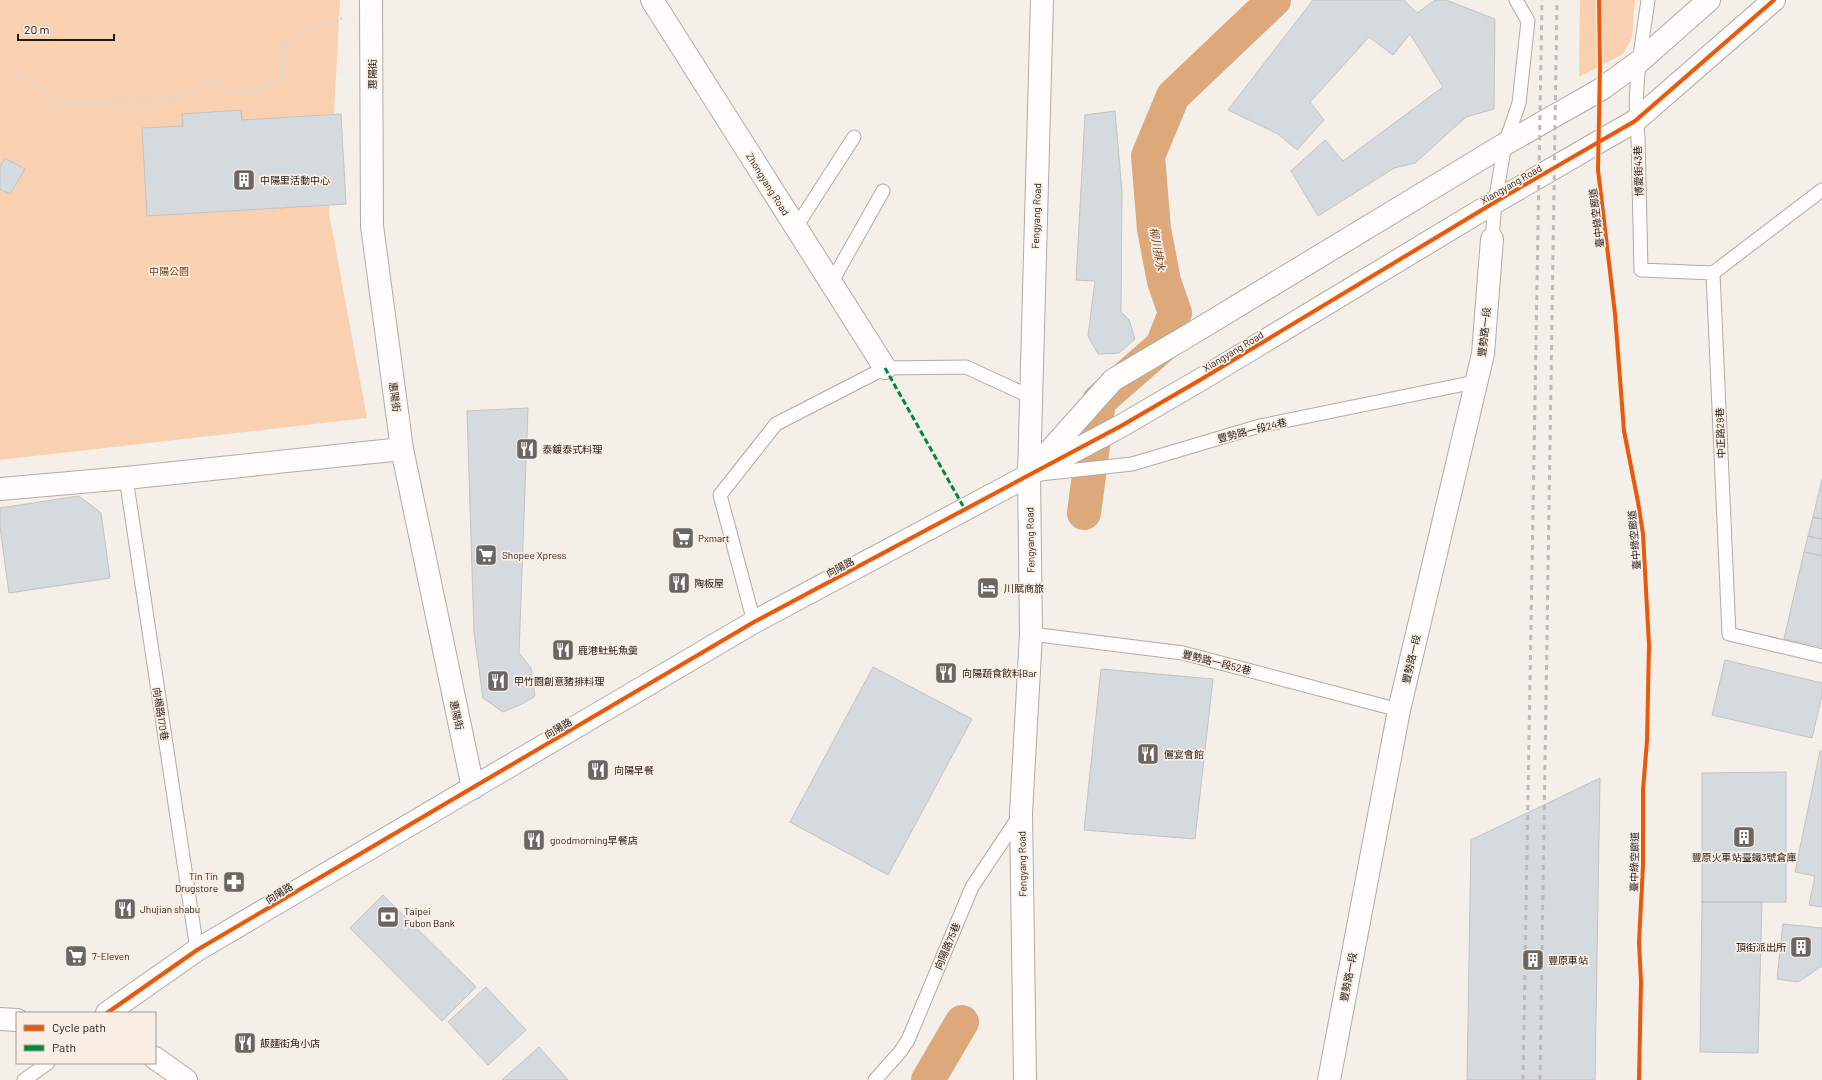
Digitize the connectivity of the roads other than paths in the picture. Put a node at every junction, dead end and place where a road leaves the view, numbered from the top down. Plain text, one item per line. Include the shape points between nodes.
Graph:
1 (652, 0) edge
2 (1042, 0) edge
3 (1516, 0) edge
4 (1648, 0) edge
5 (1709, 0) edge
6 (1774, 0) edge
7 (371, 10) edge
8 (1640, 61) junction
9 (1635, 121) junction
10 (854, 137) dead end
11 (1506, 144) junction
12 (1822, 190) edge
13 (883, 191) dead end
14 (1495, 202) junction
15 (796, 227) junction
16 (1492, 239) joint
17 (1713, 273) junction
18 (831, 283) junction
19 (885, 368) junction
20 (1475, 382) junction
21 (1031, 397) junction
22 (402, 449) junction
23 (1029, 475) junction
24 (126, 478) junction
25 (0, 489) edge
26 (754, 622) junction
27 (1031, 634) junction
28 (1822, 656) edge
29 (1399, 710) junction
30 (473, 788) junction
31 (1022, 813) junction
32 (197, 950) junction
33 (108, 1012) edge
34 (0, 1019) edge
35 (16, 1020) edge
36 (156, 1059) edge
37 (47, 1064) edge
38 (24, 1080) edge
39 (186, 1080) edge
40 (875, 1080) edge
41 (1025, 1080) edge
42 (1329, 1080) edge

1 - 15 street, Zhongyang Road
2 - 21 street, Fengyang Road
3 - 11 lane via 1528,21 1519,103
4 - 8 lane, 博愛街43巷
5 - 8 street
6 - 9 street, Xiangyang Road
7 - 22 street, 惠陽街 via 372,226
8 - 9 lane, 博愛街43巷
8 - 11 street via 1600,90
9 - 14 street, Xiangyang Road
9 - 17 lane, 博愛街43巷 via 1638,137 1641,270
10 - 15 lane
11 - 14 lane
11 - 23 street via 1112,380
12 - 17 lane
13 - 18 lane
14 - 16 lane
14 - 23 street, Xiangyang Road via 1200,380
15 - 18 street, Zhongyang Road
16 - 20 street, 豐勢路一段 via 1483,354
17 - 28 lane, 中正路29巷 via 1729,634
18 - 19 street, Zhongyang Road
19 - 21 lane via 966,367
19 - 26 lane via 776,424 720,495
20 - 23 lane, 豐勢路一段24巷 via 1260,426 1132,464
20 - 29 street, 豐勢路一段
21 - 23 street, Fengyang Road
22 - 24 street
22 - 30 street, 惠陽街
23 - 26 street, 向陽路
23 - 27 street, Fengyang Road
24 - 25 street
24 - 32 lane, 向楊路170巷
26 - 30 street, 向陽路
27 - 29 lane, 豐勢路一段52巷 via 1183,652
27 - 31 street, Fengyang Road
29 - 42 street, 豐勢路一段
30 - 32 street, 向陽路
31 - 40 lane, 向陽路75巷 via 972,887 908,1040
31 - 41 street, Fengyang Road
32 - 33 street, 向陽路
34 - 35 street
36 - 39 street
37 - 38 lane

